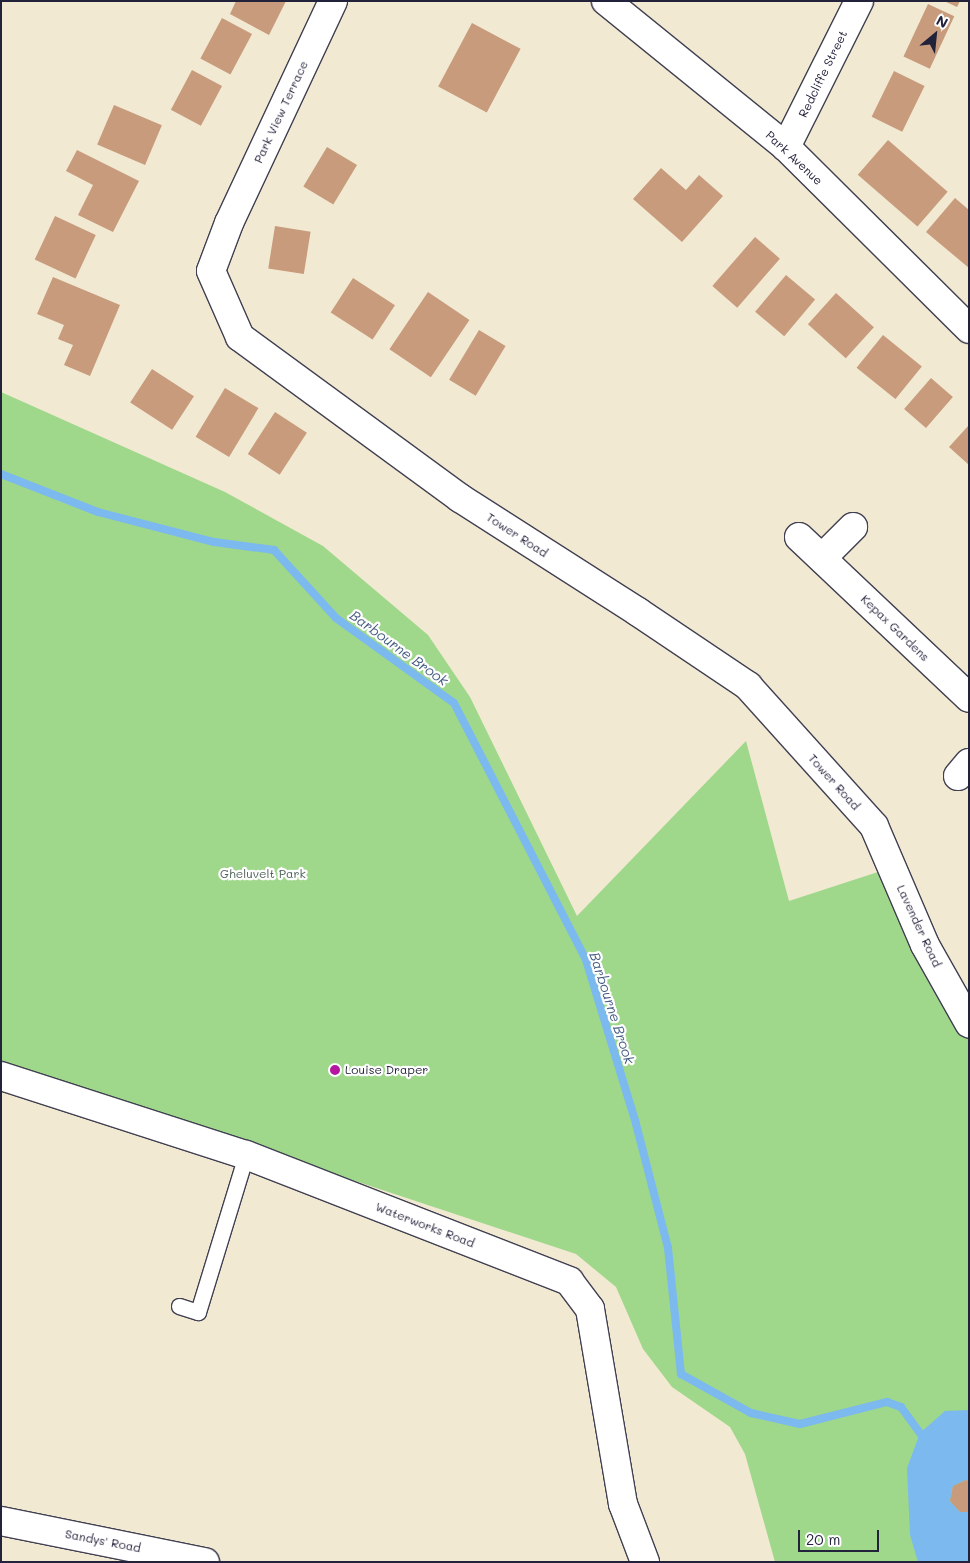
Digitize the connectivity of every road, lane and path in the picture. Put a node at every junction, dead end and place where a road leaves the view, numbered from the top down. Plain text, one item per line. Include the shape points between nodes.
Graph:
1 (333, 1) edge
2 (606, 1) edge
3 (859, 1) edge
4 (786, 148) junction
5 (229, 223) joint
6 (969, 329) edge
7 (853, 527) dead end
8 (799, 537) dead end
9 (822, 558) junction
10 (969, 698) edge
11 (874, 826) joint
12 (969, 1023) edge
13 (1, 1076) edge
14 (246, 1155) junction
15 (179, 1306) dead end
16 (1, 1521) edge
17 (205, 1562) edge
18 (645, 1562) edge

1 - 5 street, Park View Terrace
2 - 4 street, Park Avenue
3 - 4 street, Redcliffe Street
4 - 6 street, Park Avenue
5 - 11 street, Tower Road via 211,272 240,337 460,498 748,686
7 - 9 street
8 - 9 street, Kepax Gardens
9 - 10 street, Kepax Gardens
11 - 12 street, Lavender Road via 925,944
13 - 14 street, Waterworks Road
14 - 15 lane via 198,1312
14 - 18 street, Waterworks Road via 569,1281 590,1309 623,1504
16 - 17 street, Sandys' Road

